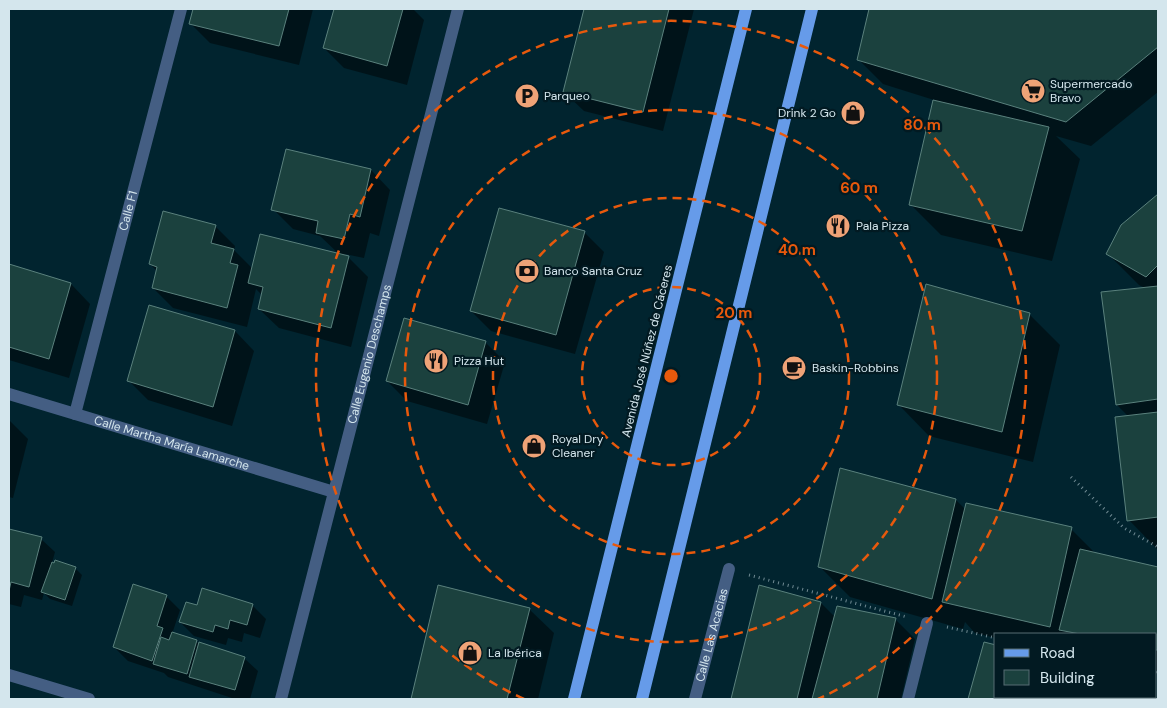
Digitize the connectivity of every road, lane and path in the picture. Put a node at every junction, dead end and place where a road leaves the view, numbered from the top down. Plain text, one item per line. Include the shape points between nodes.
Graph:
1 (181, 9) edge
2 (458, 9) edge
3 (746, 9) edge
4 (812, 9) edge
5 (9, 394) edge
6 (75, 414) junction
7 (1071, 477) dead end
8 (334, 492) junction
9 (1158, 547) edge
10 (729, 570) joint
11 (927, 623) junction
12 (994, 638) edge
13 (9, 674) edge
14 (89, 699) edge
15 (281, 699) edge
16 (574, 699) edge
17 (642, 699) edge
18 (695, 699) edge
19 (908, 699) edge

1 - 6 street, Calle F1
2 - 8 street, Calle Eugenio Deschamps
3 - 16 main road, Avenida José Núñez de Cáceres
4 - 17 main road
5 - 6 street, Calle Martha María Lamarche
6 - 8 street, Calle Martha María Lamarche
7 - 9 path via 1124,528
8 - 15 street, Calle Eugenio Deschamps
10 - 11 path
10 - 18 street, Calle Las Acacias
11 - 12 path
11 - 19 street
13 - 14 street

